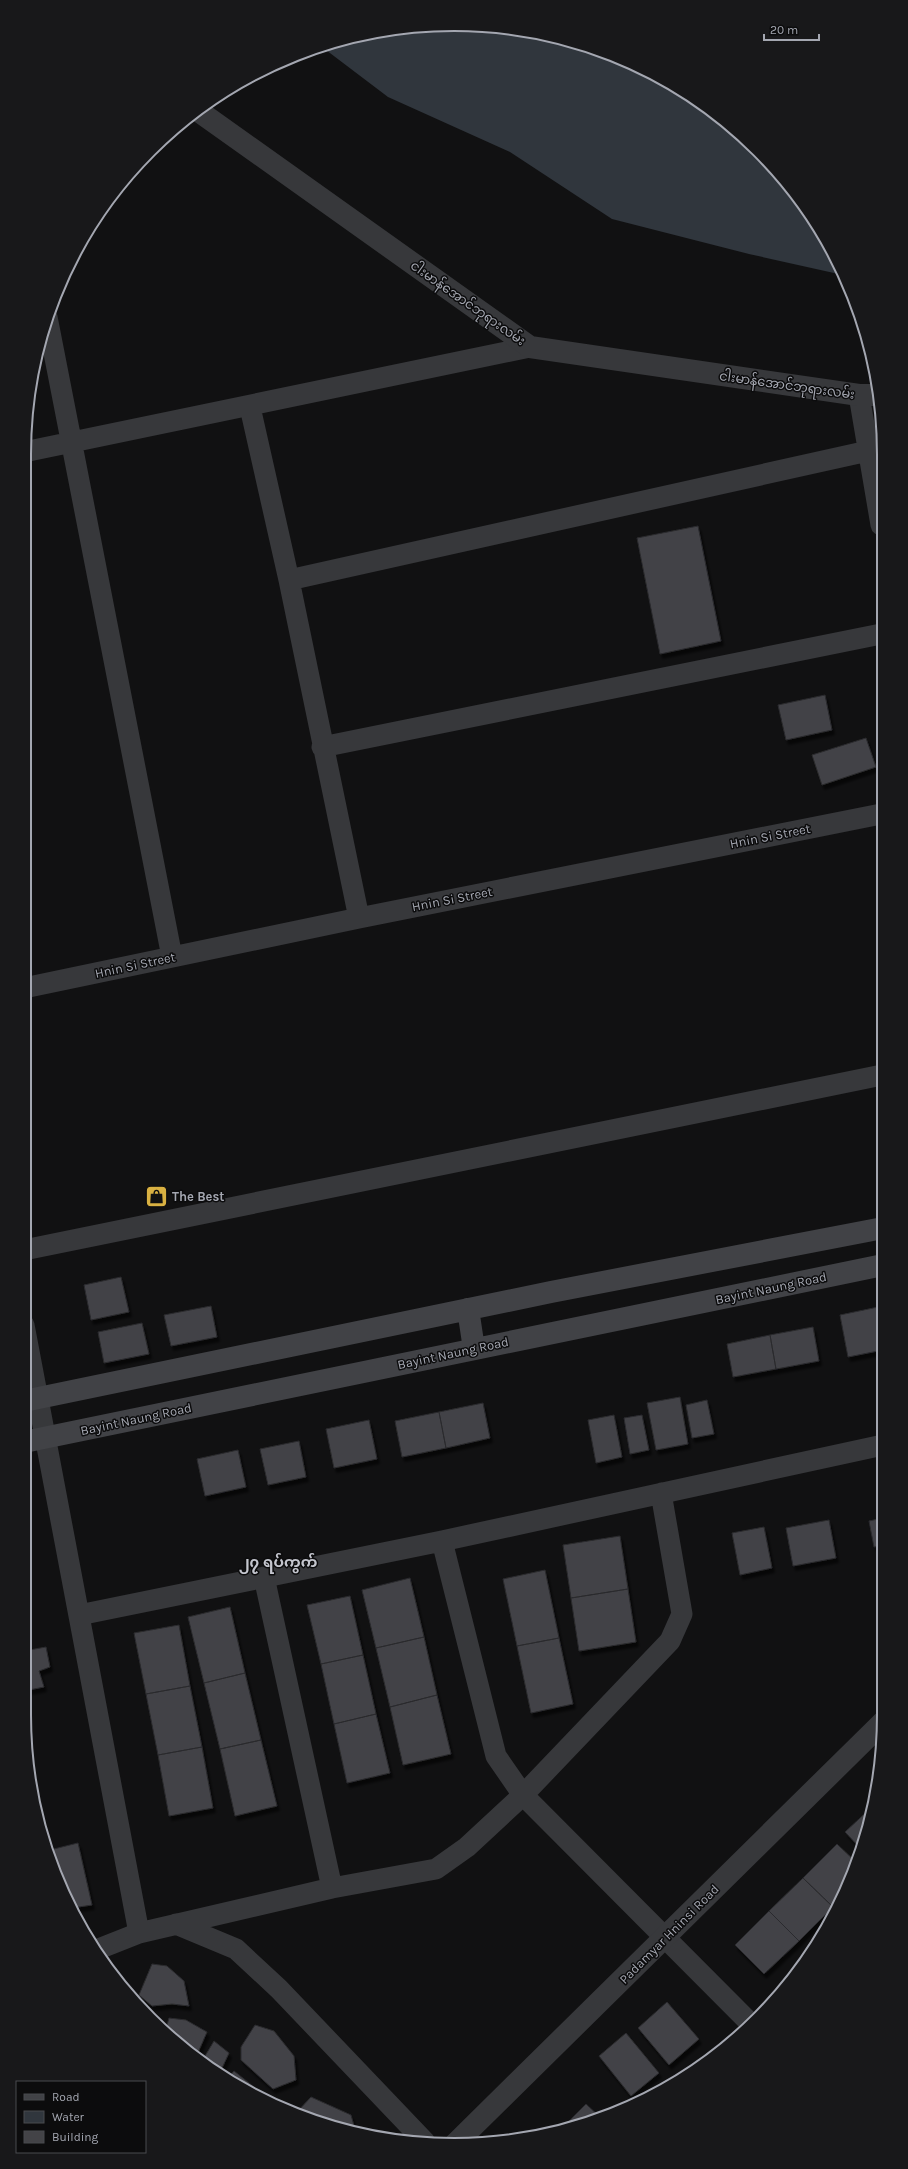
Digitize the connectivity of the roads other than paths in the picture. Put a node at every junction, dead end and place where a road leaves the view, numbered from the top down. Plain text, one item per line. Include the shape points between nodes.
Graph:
1 (202, 114) edge
2 (49, 330) edge
3 (530, 347) junction
4 (869, 395) edge
5 (250, 407) junction
6 (71, 443) junction
7 (31, 451) edge
8 (868, 451) junction
9 (877, 502) edge
10 (289, 580) junction
11 (877, 635) edge
12 (322, 747) junction
13 (877, 815) edge
14 (358, 918) junction
15 (172, 957) junction
16 (31, 987) edge
17 (877, 1076) edge
18 (877, 1229) edge
19 (31, 1249) edge
20 (877, 1266) edge
21 (468, 1309) junction
22 (474, 1349) junction
23 (32, 1399) edge
24 (46, 1437) junction
25 (31, 1440) edge
26 (877, 1446) edge
27 (661, 1493) junction
28 (442, 1541) junction
29 (264, 1577) junction
30 (79, 1615) junction
31 (877, 1728) edge
32 (523, 1795) junction
33 (332, 1888) junction
34 (176, 1924) junction
35 (139, 1933) junction
36 (664, 1938) junction
37 (101, 1948) edge
38 (747, 2020) edge
39 (420, 2136) edge
40 (461, 2138) edge

1 - 3 street, ငါးမာန်အောင်ဘုရားလမ်း
2 - 6 street
3 - 4 street, ငါးမာန်အောင်ဘုရားလမ်း
3 - 5 street
4 - 8 street
5 - 6 street
5 - 10 street
6 - 7 street
6 - 15 street
8 - 9 street
8 - 10 street
10 - 12 street
11 - 12 street
12 - 14 street
13 - 14 street, Hnin Si Street
14 - 15 street, Hnin Si Street
15 - 16 street, Hnin Si Street
17 - 19 street
18 - 21 main road
20 - 22 main road, Bayint Naung Road
21 - 22 main road
21 - 23 main road
22 - 24 main road, Bayint Naung Road
23 - 24 street
24 - 25 main road, Bayint Naung Road
24 - 30 street
26 - 27 street
27 - 28 street
27 - 32 street via 682,1614 670,1641
28 - 29 street
28 - 32 street via 496,1756
29 - 30 street
29 - 33 street
30 - 35 street
31 - 36 street, Padamyar Hninsi Road
32 - 33 street via 467,1847 436,1868
32 - 36 street
33 - 34 street
34 - 35 street
34 - 39 street via 236,1949 279,1989
35 - 37 street
36 - 38 street
36 - 40 street, Padamyar Hninsi Road

